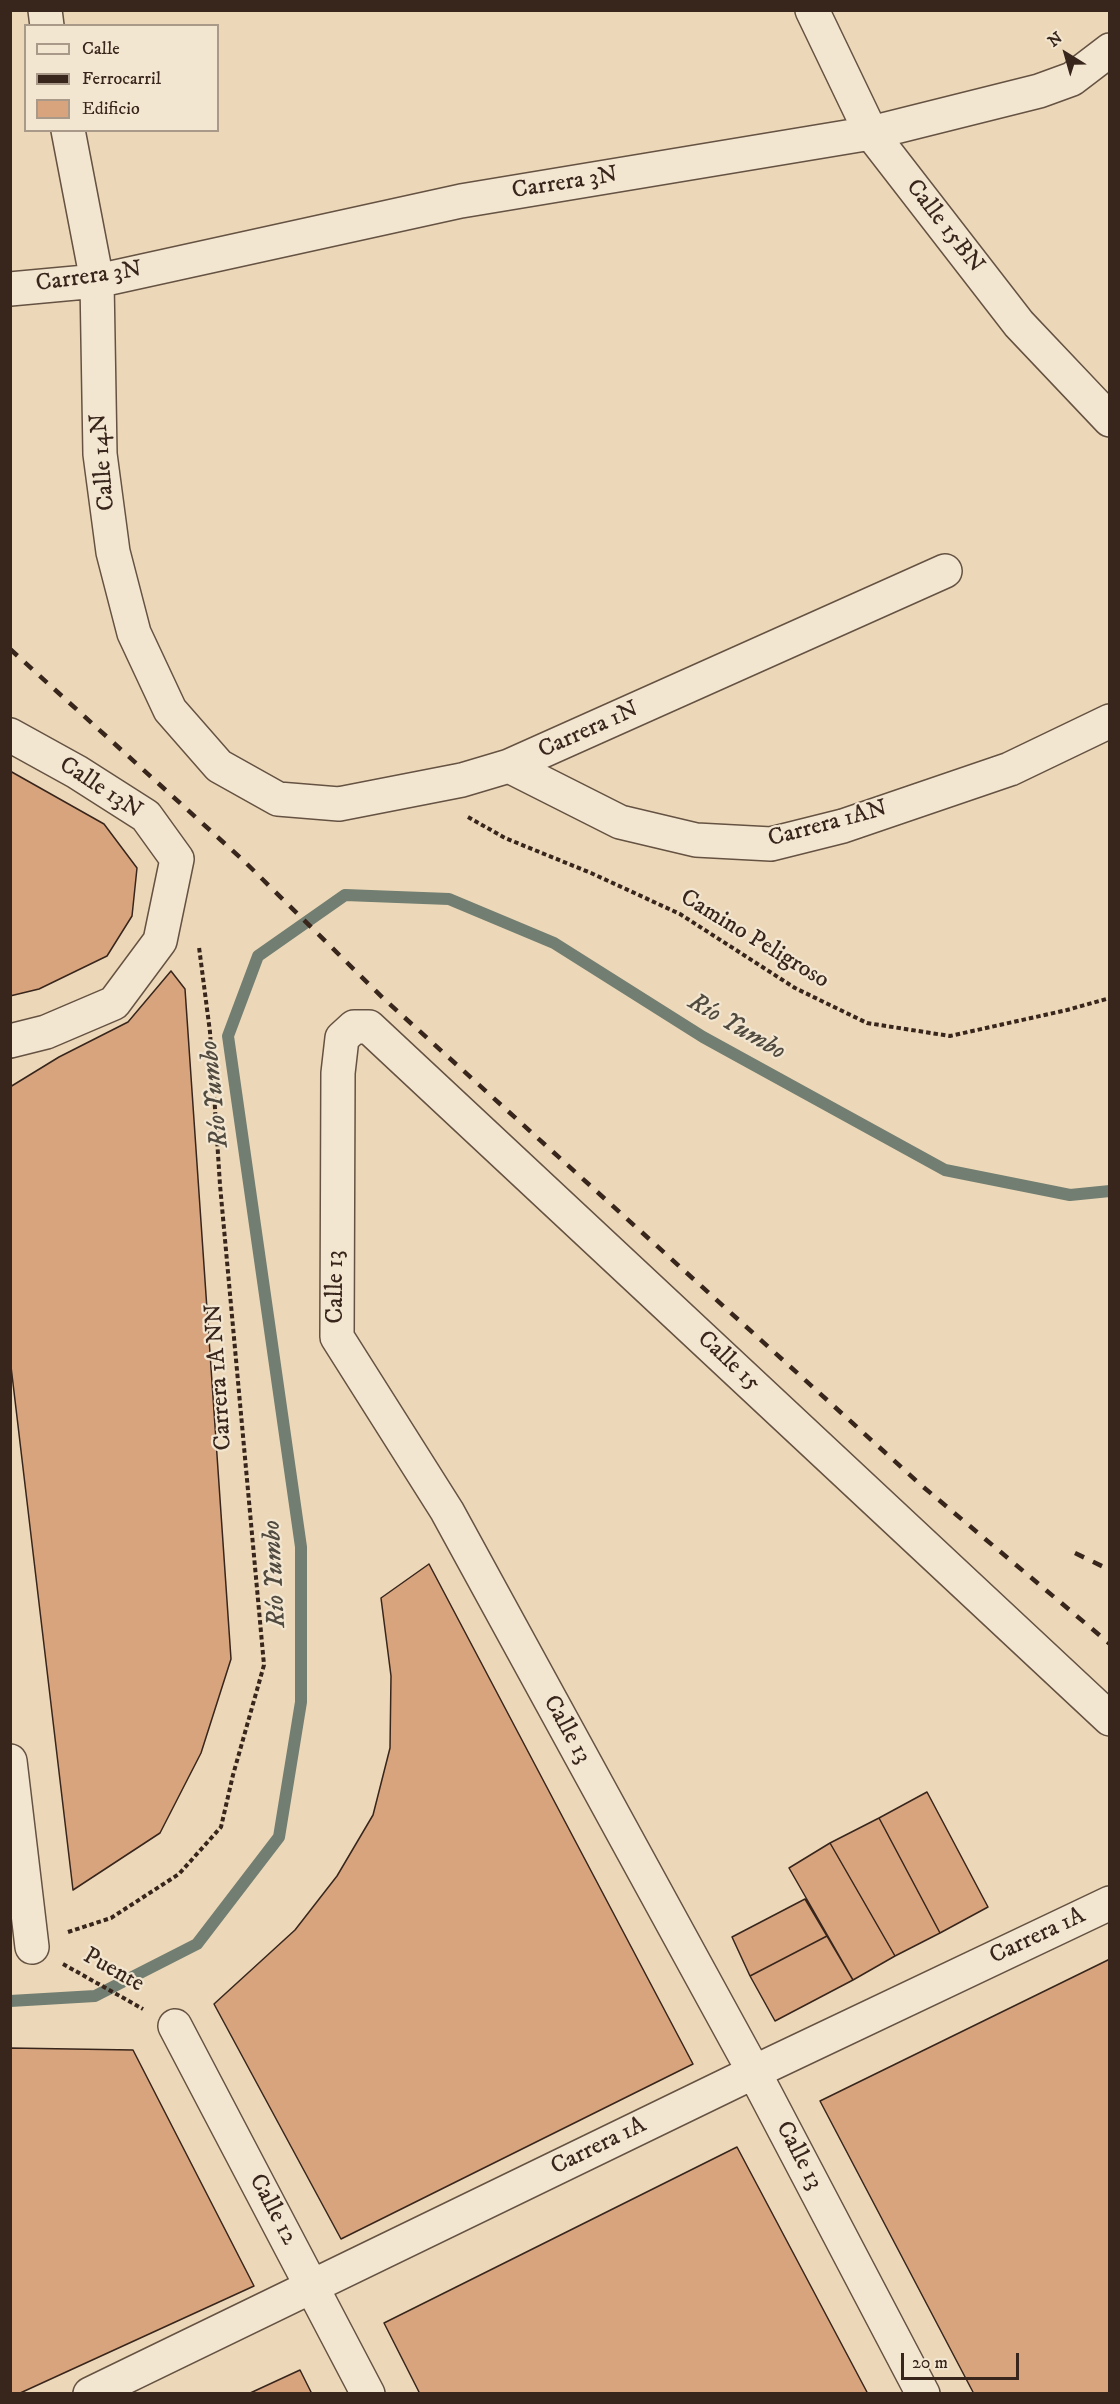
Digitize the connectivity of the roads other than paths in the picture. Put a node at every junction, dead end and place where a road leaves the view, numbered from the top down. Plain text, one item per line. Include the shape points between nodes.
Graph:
1 (812, 10) edge
2 (1110, 50) edge
3 (68, 132) edge
4 (871, 133) junction
5 (97, 281) junction
6 (10, 289) edge
7 (1110, 420) edge
8 (945, 570) dead end
9 (1110, 722) edge
10 (10, 735) edge
11 (219, 766) joint
12 (509, 766) junction
13 (342, 1038) joint
14 (10, 1041) edge
15 (1110, 1719) edge
16 (10, 1761) edge
17 (1110, 1903) edge
18 (32, 1946) road end
19 (175, 2026) road end
20 (754, 2072) junction
21 (313, 2287) junction
22 (90, 2394) edge
23 (368, 2394) edge
24 (923, 2394) edge

1 - 4 street, Calle 15BN
2 - 4 street, Carrera 3N via 1072,79 1039,91
3 - 5 street, Calle 14N
4 - 5 street, Carrera 3N via 461,201
4 - 7 street, Calle 15BN via 1019,324
5 - 6 street, Carrera 3N
5 - 11 street, Calle 14N via 100,454 113,552 134,633 170,710
8 - 12 street, Carrera 1N
9 - 12 street, Carrera 1AN via 1010,769 843,826 771,844 696,840 620,822
10 - 14 street, Calle 13N via 146,816 177,859 160,942 114,1003 46,1032
11 - 12 street, Carrera 1N via 278,799 339,804 462,780
13 - 15 street, Calle 15 via 354,1027 369,1028
13 - 20 street, Calle 13 via 338,1073 337,1337 447,1511
16 - 18 street
17 - 20 street, Carrera 1A
19 - 21 street, Calle 12
20 - 21 street, Carrera 1A
20 - 24 street, Calle 13
21 - 22 street, Carrera 1A
21 - 23 street, Calle 12

